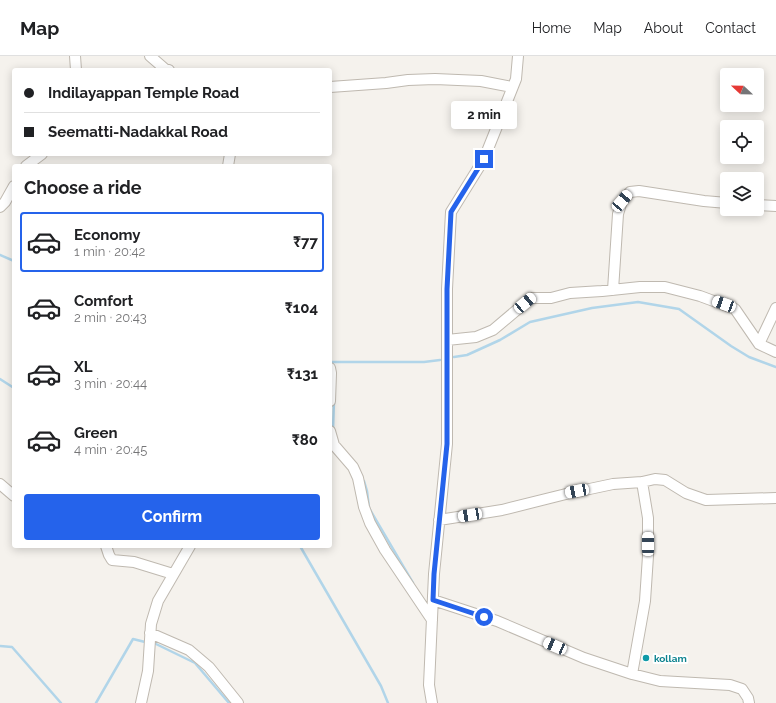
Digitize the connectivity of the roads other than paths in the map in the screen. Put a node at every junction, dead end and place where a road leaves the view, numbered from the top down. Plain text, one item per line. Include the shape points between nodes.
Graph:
1 (75, 56) edge
2 (150, 56) edge
3 (518, 56) edge
4 (76, 68) edge
5 (164, 68) edge
6 (332, 87) edge
7 (512, 87) junction
8 (39, 156) edge
9 (29, 164) edge
10 (12, 190) edge
11 (720, 203) edge
12 (764, 205) edge
13 (776, 206) edge
14 (0, 207) edge
15 (613, 290) junction
16 (776, 308) edge
17 (447, 340) junction
18 (759, 344) junction
19 (776, 352) edge
20 (332, 438) edge
21 (642, 482) junction
22 (0, 484) edge
23 (12, 494) edge
24 (776, 498) edge
25 (439, 520) junction
26 (107, 548) edge
27 (189, 548) edge
28 (173, 574) junction
29 (433, 600) junction
30 (432, 620) junction
31 (150, 633) junction
32 (632, 674) junction
33 (141, 703) edge
34 (238, 703) edge
35 (432, 703) edge
36 (749, 703) edge

1 - 4 street
2 - 5 street
3 - 7 street via 516,78
6 - 7 street via 435,79 481,81
7 - 17 street via 484,159 451,212
8 - 9 street
10 - 14 street
11 - 15 street via 630,192 622,201 618,214
12 - 13 street
15 - 17 street via 531,298 493,330 476,337
15 - 18 street via 665,287 700,296 735,309
16 - 18 street
17 - 25 street via 447,444
18 - 19 street
20 - 30 street via 334,445 353,467 358,478 370,523
21 - 24 street via 665,480 686,493 706,500
21 - 25 street via 613,484 502,510
21 - 32 street via 648,518 648,556 645,602
22 - 23 street
25 - 29 street
26 - 28 street via 112,560 134,562
27 - 28 street
28 - 31 street via 158,601
29 - 30 street
29 - 32 street via 497,621 584,658
30 - 35 street via 429,685
31 - 33 street via 148,671
31 - 34 street via 189,650 209,667
32 - 36 street via 660,681 730,685 742,689

